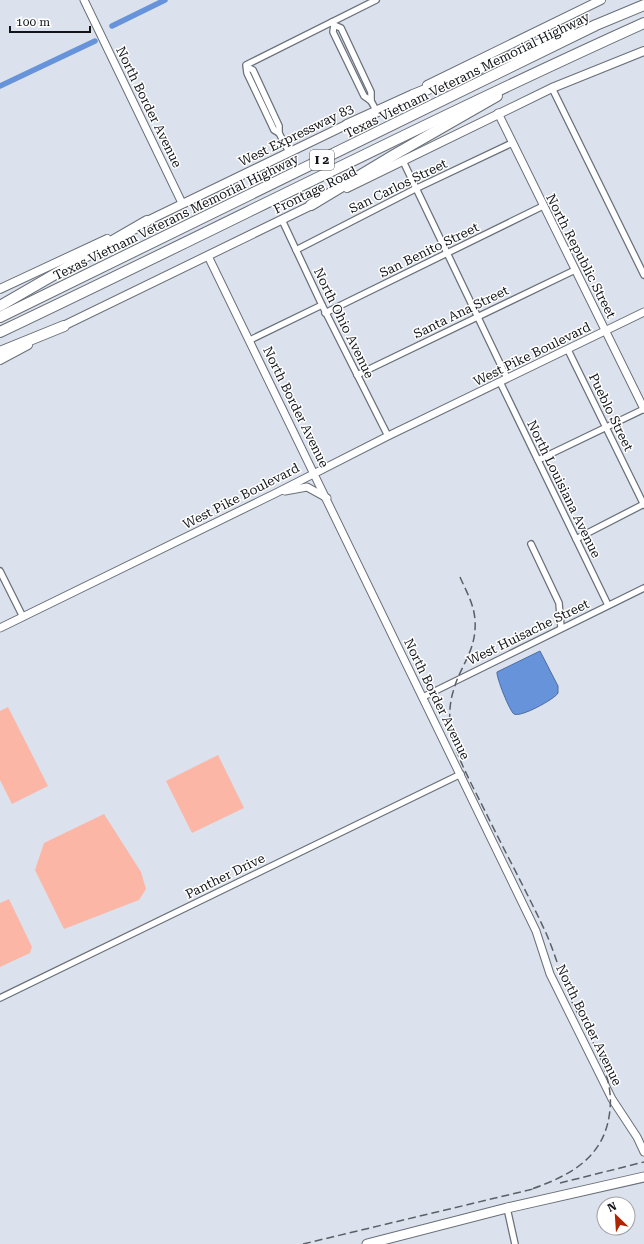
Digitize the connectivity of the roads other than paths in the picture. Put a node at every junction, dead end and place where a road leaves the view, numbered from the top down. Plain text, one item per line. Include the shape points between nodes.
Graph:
1 (84, 0) edge
2 (376, 0) edge
3 (601, 0) edge
4 (644, 4) edge
5 (333, 23) junction
6 (644, 23) edge
7 (644, 51) edge
8 (545, 68) junction
9 (552, 88) junction
10 (372, 100) junction
11 (376, 110) junction
12 (498, 113) junction
13 (347, 124) junction
14 (512, 143) junction
15 (289, 152) junction
16 (403, 161) junction
17 (415, 189) junction
18 (182, 203) junction
19 (311, 205) junction
20 (543, 206) junction
21 (282, 220) junction
22 (147, 221) junction
23 (296, 250) junction
24 (446, 254) junction
25 (208, 256) junction
26 (575, 270) junction
27 (644, 275) edge
28 (0, 289) edge
29 (322, 305) junction
30 (0, 306) edge
31 (644, 312) edge
32 (326, 313) junction
33 (477, 316) junction
34 (0, 317) edge
35 (64, 326) junction
36 (0, 332) edge
37 (606, 332) junction
38 (250, 340) junction
39 (568, 350) junction
40 (0, 352) edge
41 (0, 360) edge
42 (357, 375) junction
43 (507, 378) junction
44 (500, 382) junction
45 (644, 409) edge
46 (607, 427) junction
47 (388, 436) junction
48 (538, 460) junction
49 (314, 473) junction
50 (276, 493) junction
51 (327, 498) junction
52 (644, 505) edge
53 (576, 539) junction
54 (531, 544) dead end
55 (0, 571) edge
56 (644, 588) edge
57 (608, 605) junction
58 (23, 617) junction
59 (0, 628) edge
60 (561, 628) junction
61 (423, 696) junction
62 (461, 774) junction
63 (0, 998) edge
64 (640, 1136) edge
65 (644, 1152) edge
66 (644, 1177) edge
67 (507, 1208) junction
68 (367, 1244) edge
69 (515, 1244) edge

1 - 18 street, North Border Avenue
2 - 5 street
3 - 11 main road, West Expressway 83
4 - 13 highway via 412,95
4 - 34 highway, Texas Vietnam Veterans Memorial Highway / I 2
5 - 10 street via 341,28 371,92
5 - 10 street via 333,32 364,96
5 - 15 street via 246,65 253,70
6 - 8 highway, Texas Vietnam Veterans Memorial Highway / I 2
7 - 9 main road, Frontage Road
8 - 19 highway via 469,114 394,154
8 - 36 highway, Texas Vietnam Veterans Memorial Highway / I 2
9 - 12 main road, Frontage Road
9 - 27 street
10 - 11 street
11 - 13 main road, West Expressway 83
12 - 14 street, North Republic Street
12 - 16 main road, Frontage Road
13 - 15 main road, West Expressway 83
14 - 17 street, San Carlos Street
14 - 20 street, North Republic Street
15 - 18 main road, West Expressway 83
16 - 17 street
16 - 19 main road, Frontage Road
17 - 23 street, San Carlos Street
17 - 24 street
18 - 22 main road, West Expressway 83
19 - 21 main road, Frontage Road
20 - 24 street, San Benito Street
20 - 26 street, North Republic Street
21 - 23 street, North Ohio Avenue
21 - 25 main road, Frontage Road
22 - 28 main road, West Expressway 83
22 - 30 highway
23 - 29 street, North Ohio Avenue
24 - 32 street, San Benito Street
24 - 33 street
25 - 35 main road, Frontage Road
25 - 38 street, North Border Avenue
26 - 33 street, Santa Ana Street
26 - 37 street, North Republic Street
29 - 32 street, North Ohio Avenue
29 - 38 street
31 - 37 street, West Pike Boulevard
32 - 42 street, North Ohio Avenue
33 - 42 street, Santa Ana Street
33 - 43 street
35 - 40 highway
35 - 41 main road, Frontage Road
37 - 39 street, West Pike Boulevard
37 - 45 street, North Republic Street
38 - 49 street, North Border Avenue
39 - 43 street, West Pike Boulevard
39 - 46 street, Pueblo Street
42 - 47 street, North Ohio Avenue
43 - 44 street, West Pike Boulevard
44 - 47 street, West Pike Boulevard
44 - 48 street, North Louisiana Avenue
45 - 46 street
46 - 48 street
46 - 52 street, Pueblo Street
47 - 49 street, West Pike Boulevard
48 - 53 street, North Louisiana Avenue
49 - 50 street, West Pike Boulevard
49 - 51 street, North Border Avenue
50 - 51 street via 307,487
50 - 58 street, West Pike Boulevard
51 - 61 street, North Border Avenue
52 - 53 street
53 - 57 street, North Louisiana Avenue
54 - 60 street via 559,603
55 - 58 street
56 - 57 street, West Huisache Street
57 - 60 street, West Huisache Street
58 - 59 street, West Pike Boulevard
60 - 61 street, West Huisache Street
61 - 62 street, North Border Avenue
62 - 63 street, Panther Drive
62 - 64 street, North Border Avenue via 536,931 550,974 612,1099
64 - 65 street, North Border Avenue
66 - 67 main road
67 - 68 main road
67 - 69 street

